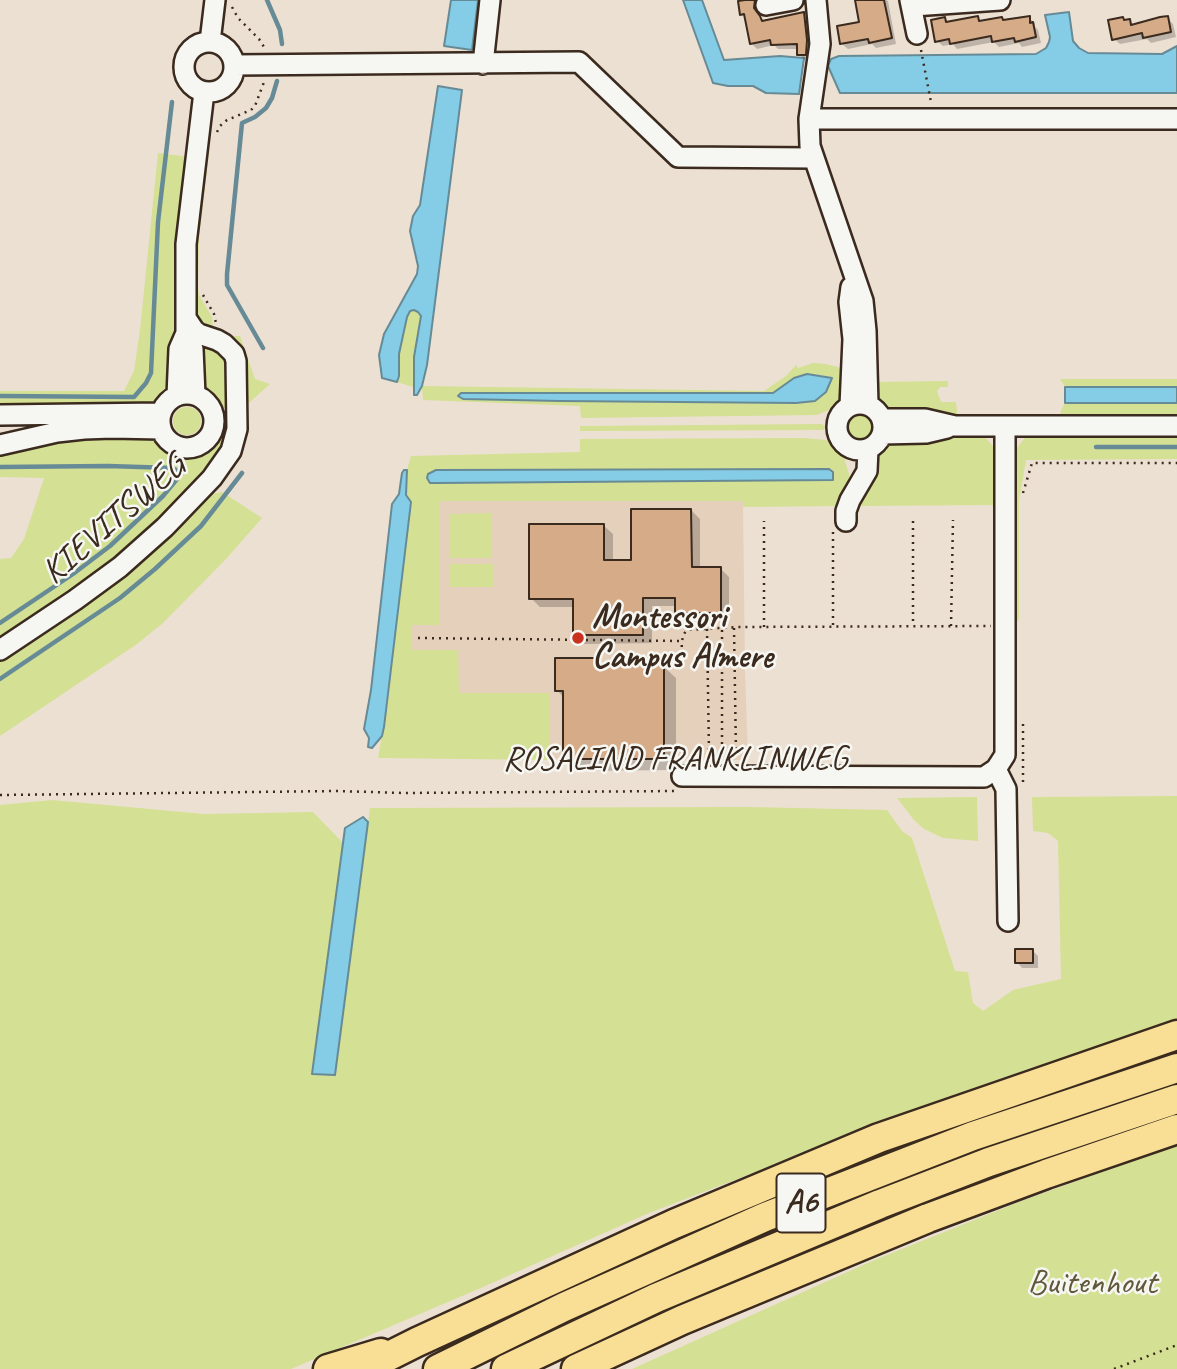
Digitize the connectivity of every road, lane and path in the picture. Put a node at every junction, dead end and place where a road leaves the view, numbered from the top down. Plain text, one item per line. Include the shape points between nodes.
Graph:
1 (215, 0) edge
2 (490, 0) edge
3 (791, 0) edge
4 (816, 0) edge
5 (1000, 0) edge
6 (911, 3) edge
7 (766, 5) dead end
8 (919, 38) joint
9 (210, 43) junction
10 (483, 64) junction
11 (234, 65) junction
12 (204, 92) junction
13 (930, 99) dead end
14 (809, 119) junction
15 (1177, 119) edge
16 (814, 158) junction
17 (202, 290) dead end
18 (186, 326) junction
19 (217, 340) junction
20 (186, 395) junction
21 (0, 415) edge
22 (871, 416) junction
23 (161, 421) junction
24 (1005, 426) junction
25 (1177, 426) edge
26 (0, 445) edge
27 (860, 449) junction
28 (1177, 463) edge
29 (1023, 493) dead end
30 (953, 520) dead end
31 (764, 521) dead end
32 (839, 521) joint
33 (913, 521) dead end
34 (913, 626) junction
35 (951, 626) junction
36 (1005, 626) junction
37 (764, 627) junction
38 (833, 627) junction
39 (734, 628) junction
40 (707, 629) junction
41 (722, 629) junction
42 (418, 638) dead end
43 (682, 642) junction
44 (0, 650) edge
45 (681, 661) dead end
46 (1023, 720) dead end
47 (722, 751) dead end
48 (709, 752) dead end
49 (736, 753) dead end
50 (996, 769) junction
51 (680, 784) joint
52 (1006, 789) junction
53 (0, 795) edge
54 (1008, 921) dead end
55 (1177, 1035) edge
56 (1177, 1068) edge
57 (1177, 1099) edge
58 (1177, 1129) edge
59 (417, 1342) junction
60 (1177, 1345) edge
61 (328, 1369) edge
62 (363, 1369) edge
63 (438, 1369) edge
64 (506, 1369) edge
65 (576, 1369) edge
66 (1114, 1369) edge

1 - 9 street
2 - 10 street
3 - 7 street
4 - 14 street via 820,44
5 - 6 street
6 - 8 street
8 - 13 path
9 - 11 street via 223,47
9 - 12 street via 190,51 184,64 191,85
10 - 11 street
10 - 16 street via 579,62 678,157
11 - 12 street via 226,86
12 - 18 street, KIEVITSWEG via 186,244
14 - 15 street
14 - 16 street
16 - 22 street via 853,272 849,302 853,339
17 - 19 path via 214,314
18 - 19 street, KIEVITSWEG
18 - 20 street, KIEVITSWEG via 179,349
19 - 44 street, KIEVITSWEG via 234,354 238,374 237,429 231,451 212,478 120,567
20 - 23 street via 167,402
20 - 23 street via 208,404 213,413 213,429 206,440 184,448 172,443
21 - 23 street
22 - 24 street via 955,426
22 - 27 street via 877,443
22 - 27 street via 843,411 838,418 841,440
23 - 26 street via 57,432
24 - 25 street
24 - 36 street
27 - 32 street via 853,472 860,485
28 - 29 path via 1032,463
30 - 35 path
31 - 37 path
32 - 38 path
33 - 34 path
34 - 35 path
34 - 38 path
35 - 36 path
36 - 50 street via 1006,755
37 - 38 path
37 - 39 path
39 - 41 path
39 - 49 path
40 - 41 path
40 - 43 path via 687,630
40 - 48 path
41 - 47 path
42 - 43 path
43 - 45 path
46 - 52 path via 1023,790
50 - 51 street, ROSALIND FRANKLINWEG via 984,777
50 - 52 street
51 - 53 path, ROSALIND FRANKLINWEG via 417,793
52 - 54 street
55 - 59 highway, A6 via 878,1138 674,1224
56 - 63 highway, A6 via 973,1136 765,1217
57 - 64 highway, A6 via 880,1204 656,1298
58 - 65 highway, A6 via 928,1218
59 - 61 highway, A6
59 - 62 highway, A6
60 - 66 path

